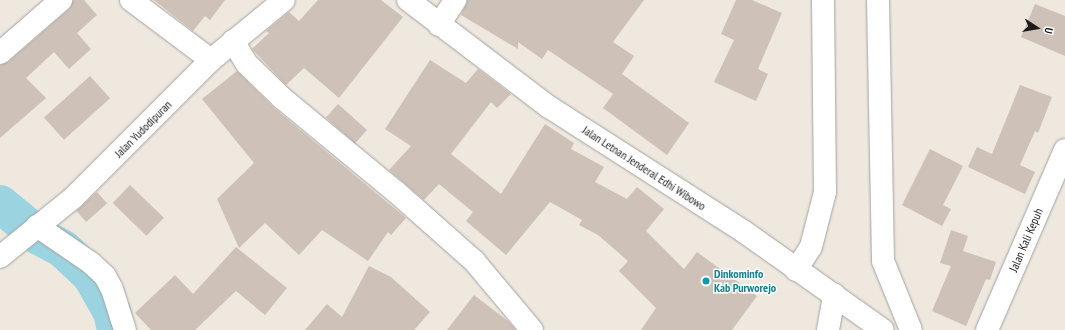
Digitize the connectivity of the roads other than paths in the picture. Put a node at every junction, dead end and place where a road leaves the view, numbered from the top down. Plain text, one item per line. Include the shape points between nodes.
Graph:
1 (62, 0) edge
2 (131, 0) edge
3 (284, 0) edge
4 (408, 0) edge
5 (455, 0) edge
6 (823, 0) edge
7 (878, 0) edge
8 (439, 25) junction
9 (233, 42) junction
10 (0, 53) edge
11 (211, 60) junction
12 (1065, 150) edge
13 (36, 227) junction
14 (3, 254) edge
15 (796, 270) junction
16 (834, 295) junction
17 (125, 330) edge
18 (532, 330) edge
19 (828, 330) edge
20 (883, 330) edge
21 (911, 330) edge
22 (987, 330) edge

1 - 10 street
2 - 11 street
3 - 9 street, Jalan Yudodipuran
4 - 8 street, Jalan Letnan Jenderal Edhi Wibowo
5 - 8 street
6 - 15 street via 825,192 810,247
7 - 21 street via 883,261
8 - 15 street, Jalan Letnan Jenderal Edhi Wibowo via 549,107 743,231
9 - 11 street, Jalan Yudodipuran
9 - 18 street via 246,63 282,98 395,191 474,261
11 - 13 street, Jalan Yudodipuran via 74,197
12 - 22 street, Jalan Kali Kepuh
13 - 14 street, Jalan Yudodipuran
13 - 17 street via 91,263 105,276 112,288
15 - 16 street, Jalan Letnan Jenderal Edhi Wibowo
16 - 19 street
16 - 20 street, Jalan Letnan Jenderal Edhi Wibowo

